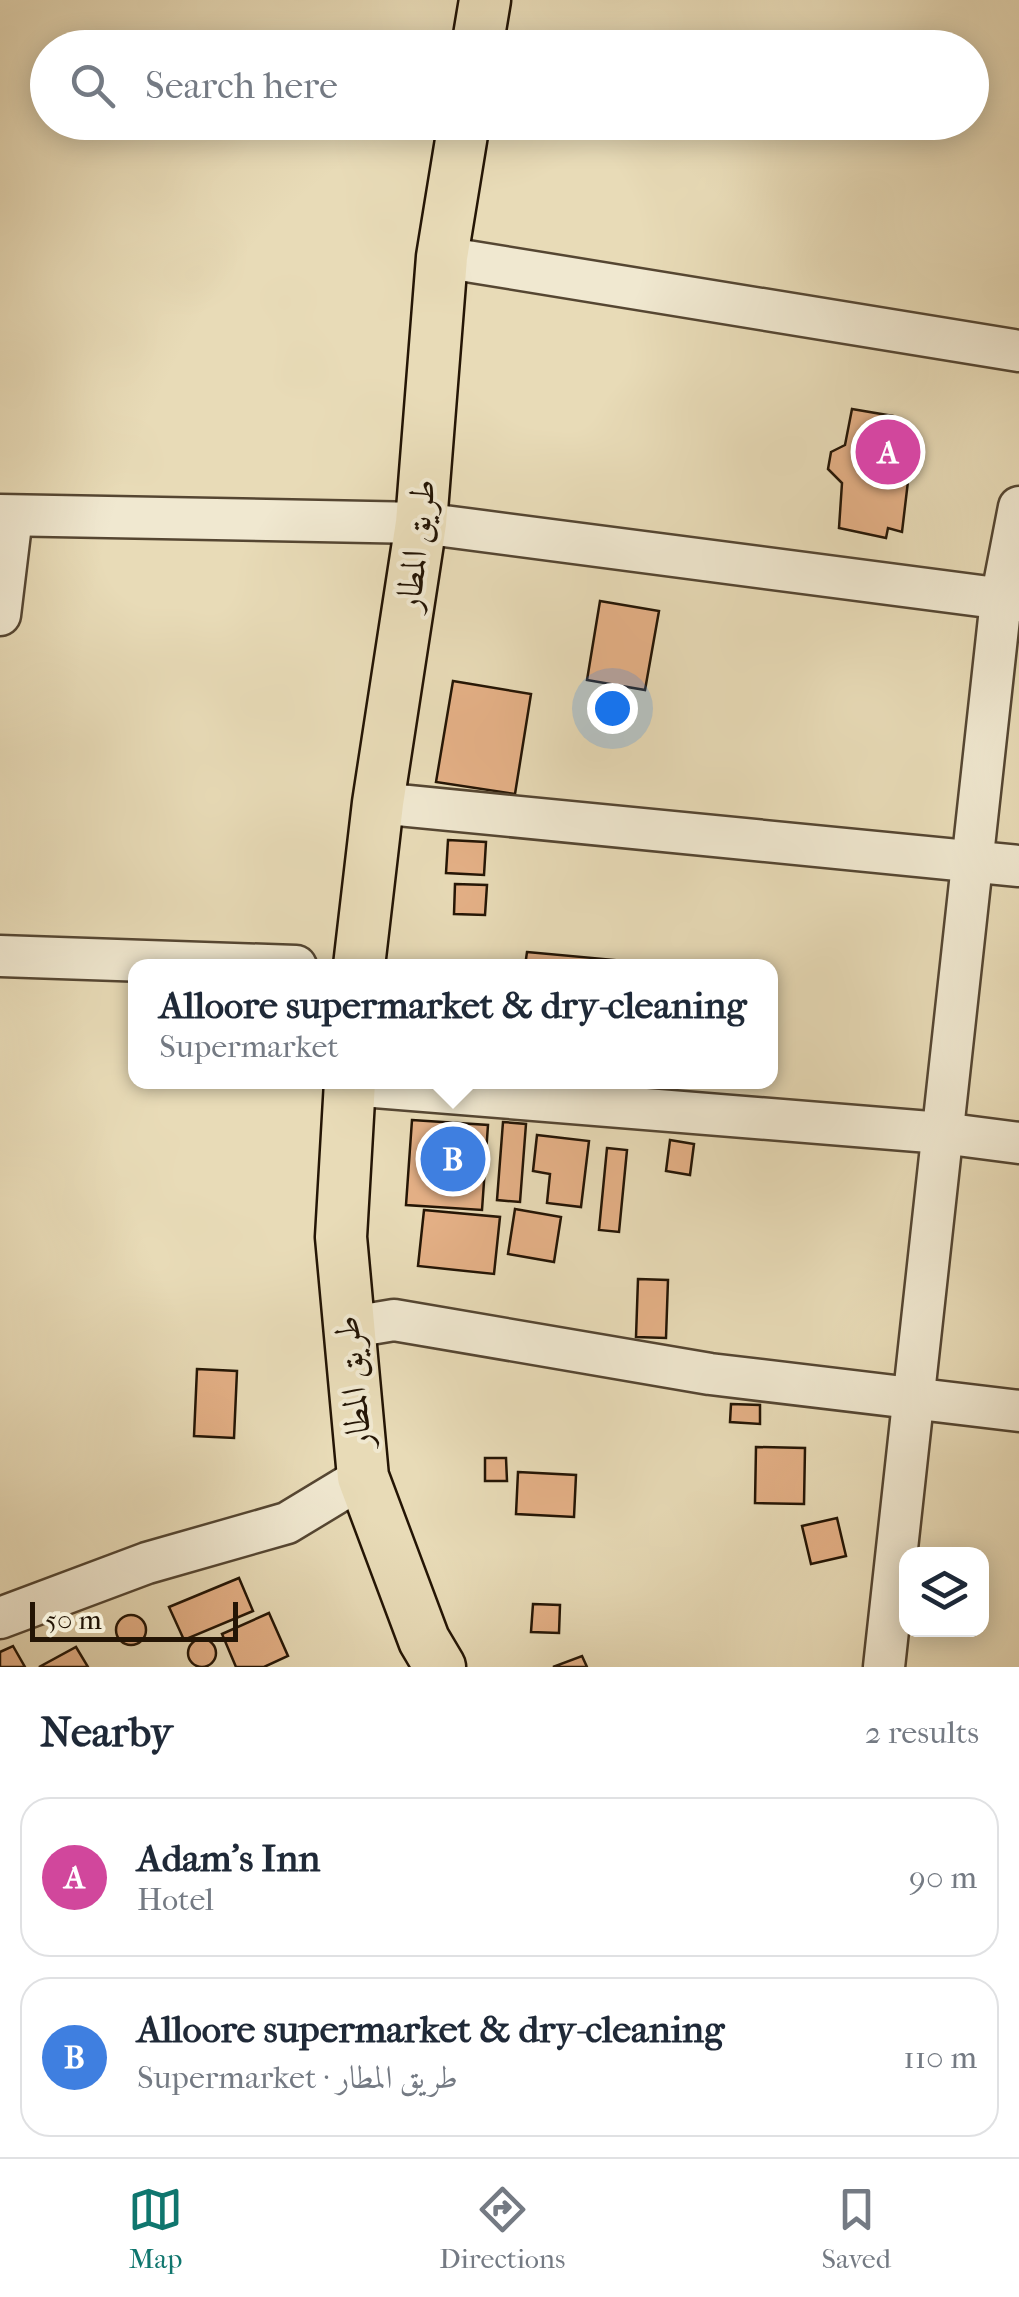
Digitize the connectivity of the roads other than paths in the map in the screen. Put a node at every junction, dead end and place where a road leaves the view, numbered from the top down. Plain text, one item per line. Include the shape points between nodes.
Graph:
1 (485, 0) edge
2 (480, 30) edge
3 (461, 140) edge
4 (442, 257) junction
5 (1019, 351) edge
6 (1019, 507) edge
7 (6, 516) edge
8 (422, 523) junction
9 (1010, 601) edge
10 (0, 615) edge
11 (378, 803) junction
12 (972, 860) junction
13 (1019, 866) edge
14 (0, 956) edge
15 (359, 959) edge
16 (128, 960) edge
17 (350, 1089) edge
18 (421, 1089) edge
19 (942, 1133) junction
20 (1019, 1144) edge
21 (346, 1328) junction
22 (913, 1398) junction
23 (1019, 1411) edge
24 (363, 1477) junction
25 (0, 1618) edge
26 (440, 1667) edge
27 (884, 1667) edge

1 - 2 main road
3 - 4 main road, طريق المطار
4 - 5 street
4 - 8 main road, طريق المطار
6 - 9 street
7 - 8 street
7 - 10 street
8 - 9 street
8 - 11 main road, طريق المطار
9 - 12 street
11 - 12 street
11 - 15 main road, طريق المطار
12 - 13 street
12 - 19 street
14 - 16 street
17 - 21 main road, طريق المطار via 342,1237
18 - 19 street
19 - 20 street
19 - 22 street
21 - 22 street via 394,1320 710,1374
21 - 24 main road, طريق المطار
22 - 23 street
22 - 27 street
24 - 25 street via 286,1523
24 - 26 main road, طريق المطار

